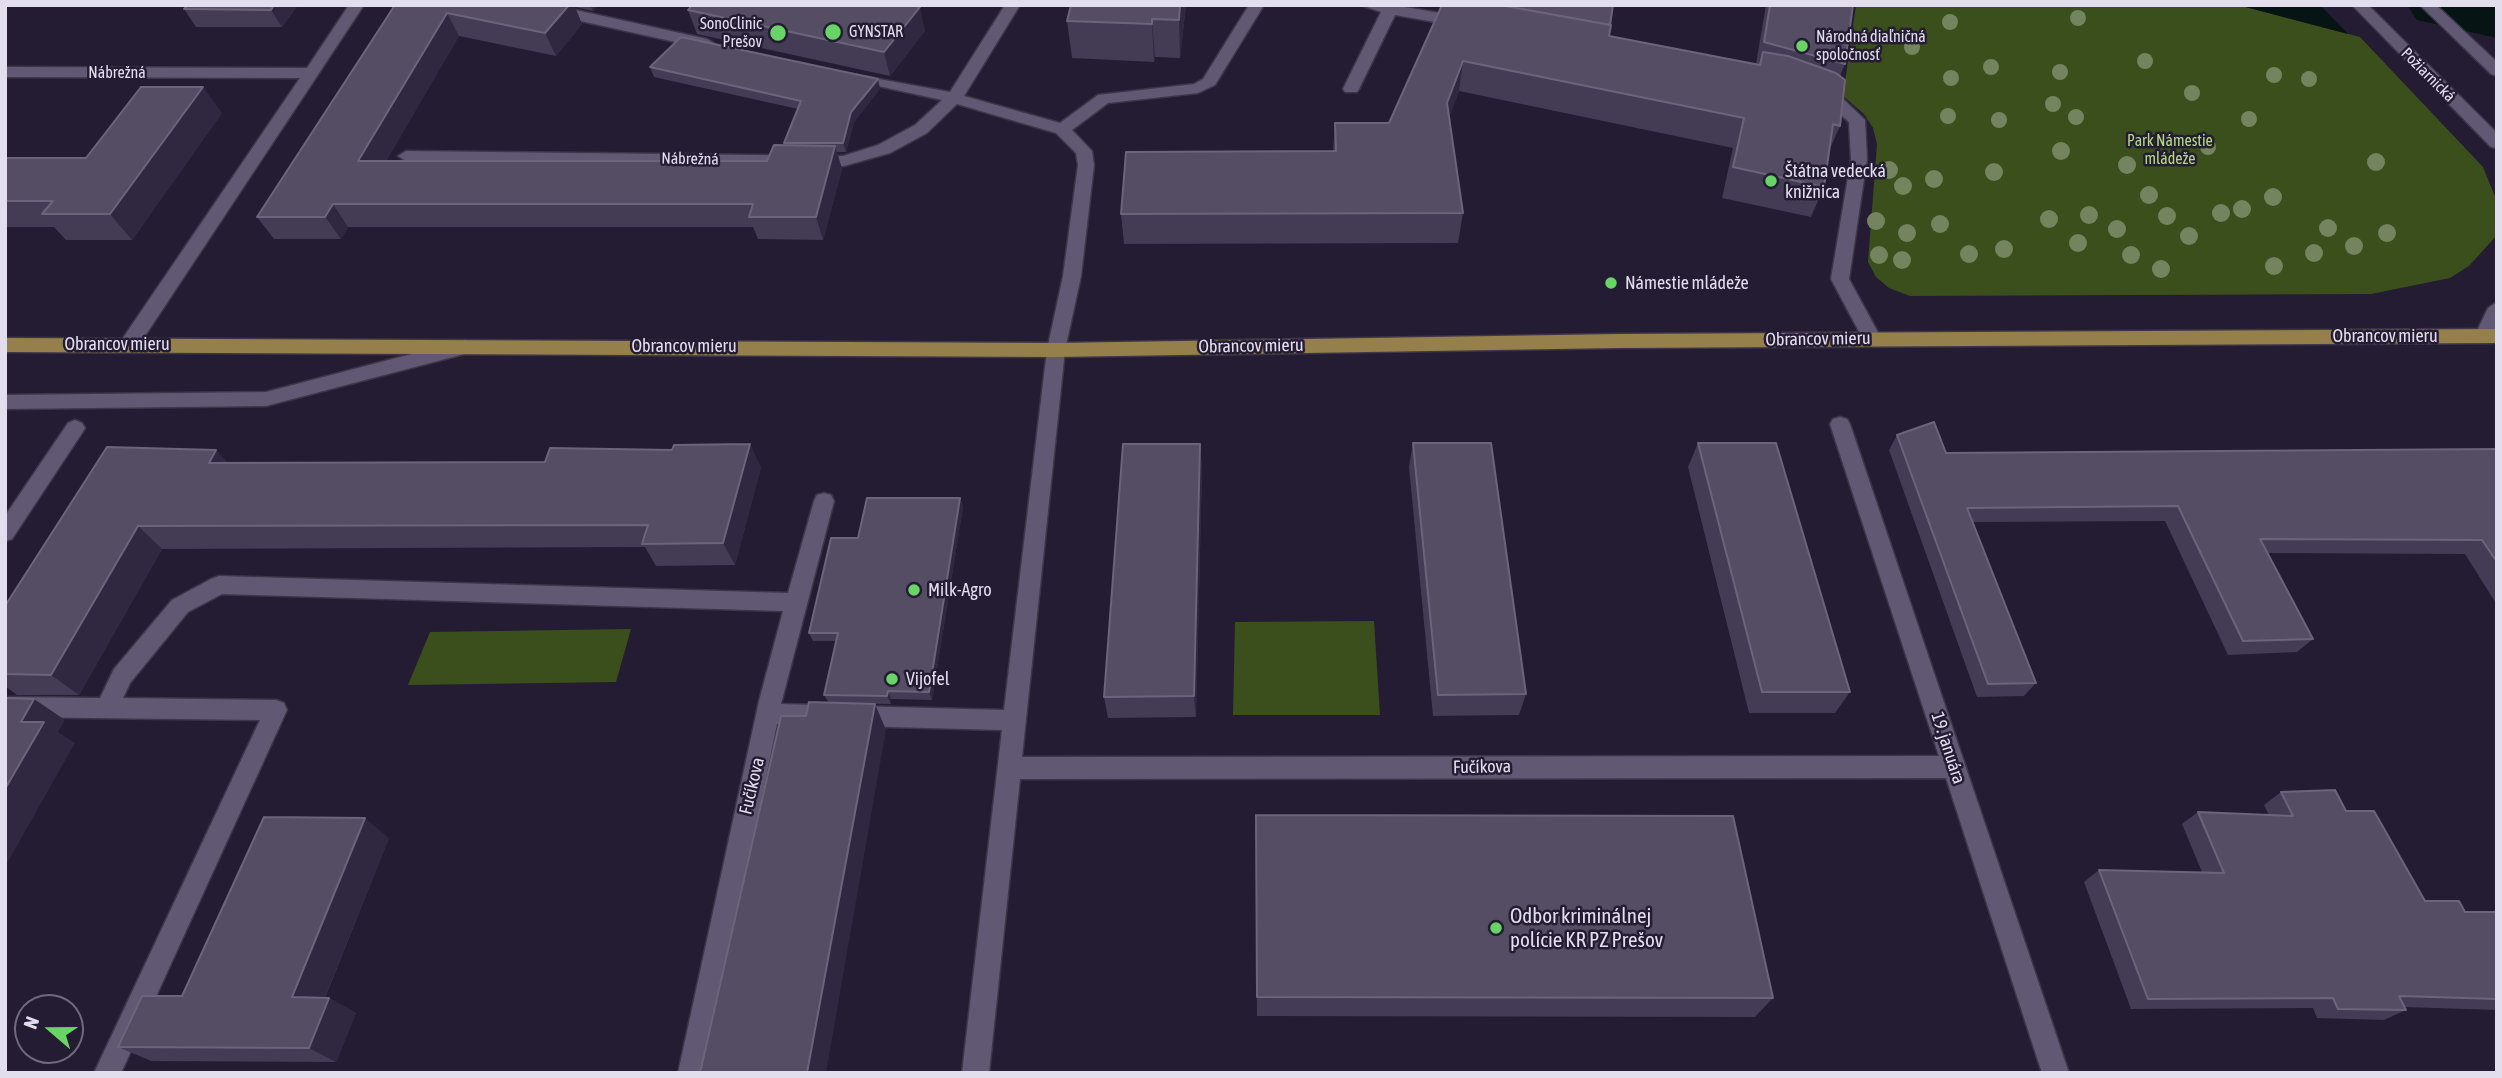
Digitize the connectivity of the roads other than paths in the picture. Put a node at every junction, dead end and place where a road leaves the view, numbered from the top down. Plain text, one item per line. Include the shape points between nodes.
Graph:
1 (357, 5) edge
2 (531, 5) edge
3 (1013, 5) edge
4 (1257, 5) edge
5 (2359, 5) edge
6 (2427, 5) edge
7 (1372, 6) edge
8 (1390, 9) junction
9 (1482, 26) edge
10 (726, 48) edge
11 (2497, 71) edge
12 (5, 72) edge
13 (834, 72) edge
14 (312, 73) junction
15 (1806, 88) edge
16 (1351, 89) dead end
17 (954, 98) junction
18 (1062, 129) junction
19 (2491, 139) edge
20 (2497, 149) edge
21 (406, 156) dead end
22 (2497, 308) edge
23 (2490, 335) edge
24 (1872, 338) junction
25 (130, 343) junction
26 (5, 345) edge
27 (471, 345) junction
28 (1056, 350) junction
29 (5, 402) edge
30 (1840, 424) dead end
31 (75, 428) dead end
32 (824, 501) dead end
33 (5, 533) edge
34 (797, 602) junction
35 (5, 707) edge
36 (107, 708) junction
37 (768, 714) junction
38 (1015, 720) junction
39 (1954, 767) junction
40 (1009, 768) junction
41 (107, 1073) edge
42 (691, 1073) edge
43 (975, 1073) edge
44 (2056, 1073) edge

1 - 14 street
2 - 10 street
3 - 17 street, Nábrežná
4 - 18 street via 1209,82 1198,88 1104,99
5 - 19 street, Požiarnická
6 - 11 street
7 - 8 street
8 - 9 street
8 - 16 street
12 - 14 street, Nábrežná
13 - 17 street
14 - 25 street
15 - 24 street via 1831,97 1857,120 1859,159 1840,279
17 - 18 street
17 - 21 street, Nábrežná via 922,128 884,149 844,161
18 - 28 street via 1084,151 1086,165 1072,276
19 - 20 street, Požiarnická
22 - 23 street
23 - 24 main road, Obrancov mieru
24 - 28 main road, Obrancov mieru
25 - 26 main road, Obrancov mieru
25 - 27 main road, Obrancov mieru
27 - 28 main road, Obrancov mieru
27 - 29 street via 266,399
28 - 38 street
30 - 39 street, 19. januára
31 - 33 street
32 - 34 street, Fučíkova
34 - 36 street via 219,585 180,606 122,676
34 - 37 street, Fučíkova
35 - 36 street
36 - 41 street via 276,710
37 - 38 street
37 - 42 street, Fučíkova
38 - 40 street
39 - 40 street, Fučíkova
39 - 44 street, 19. januára
40 - 43 street

